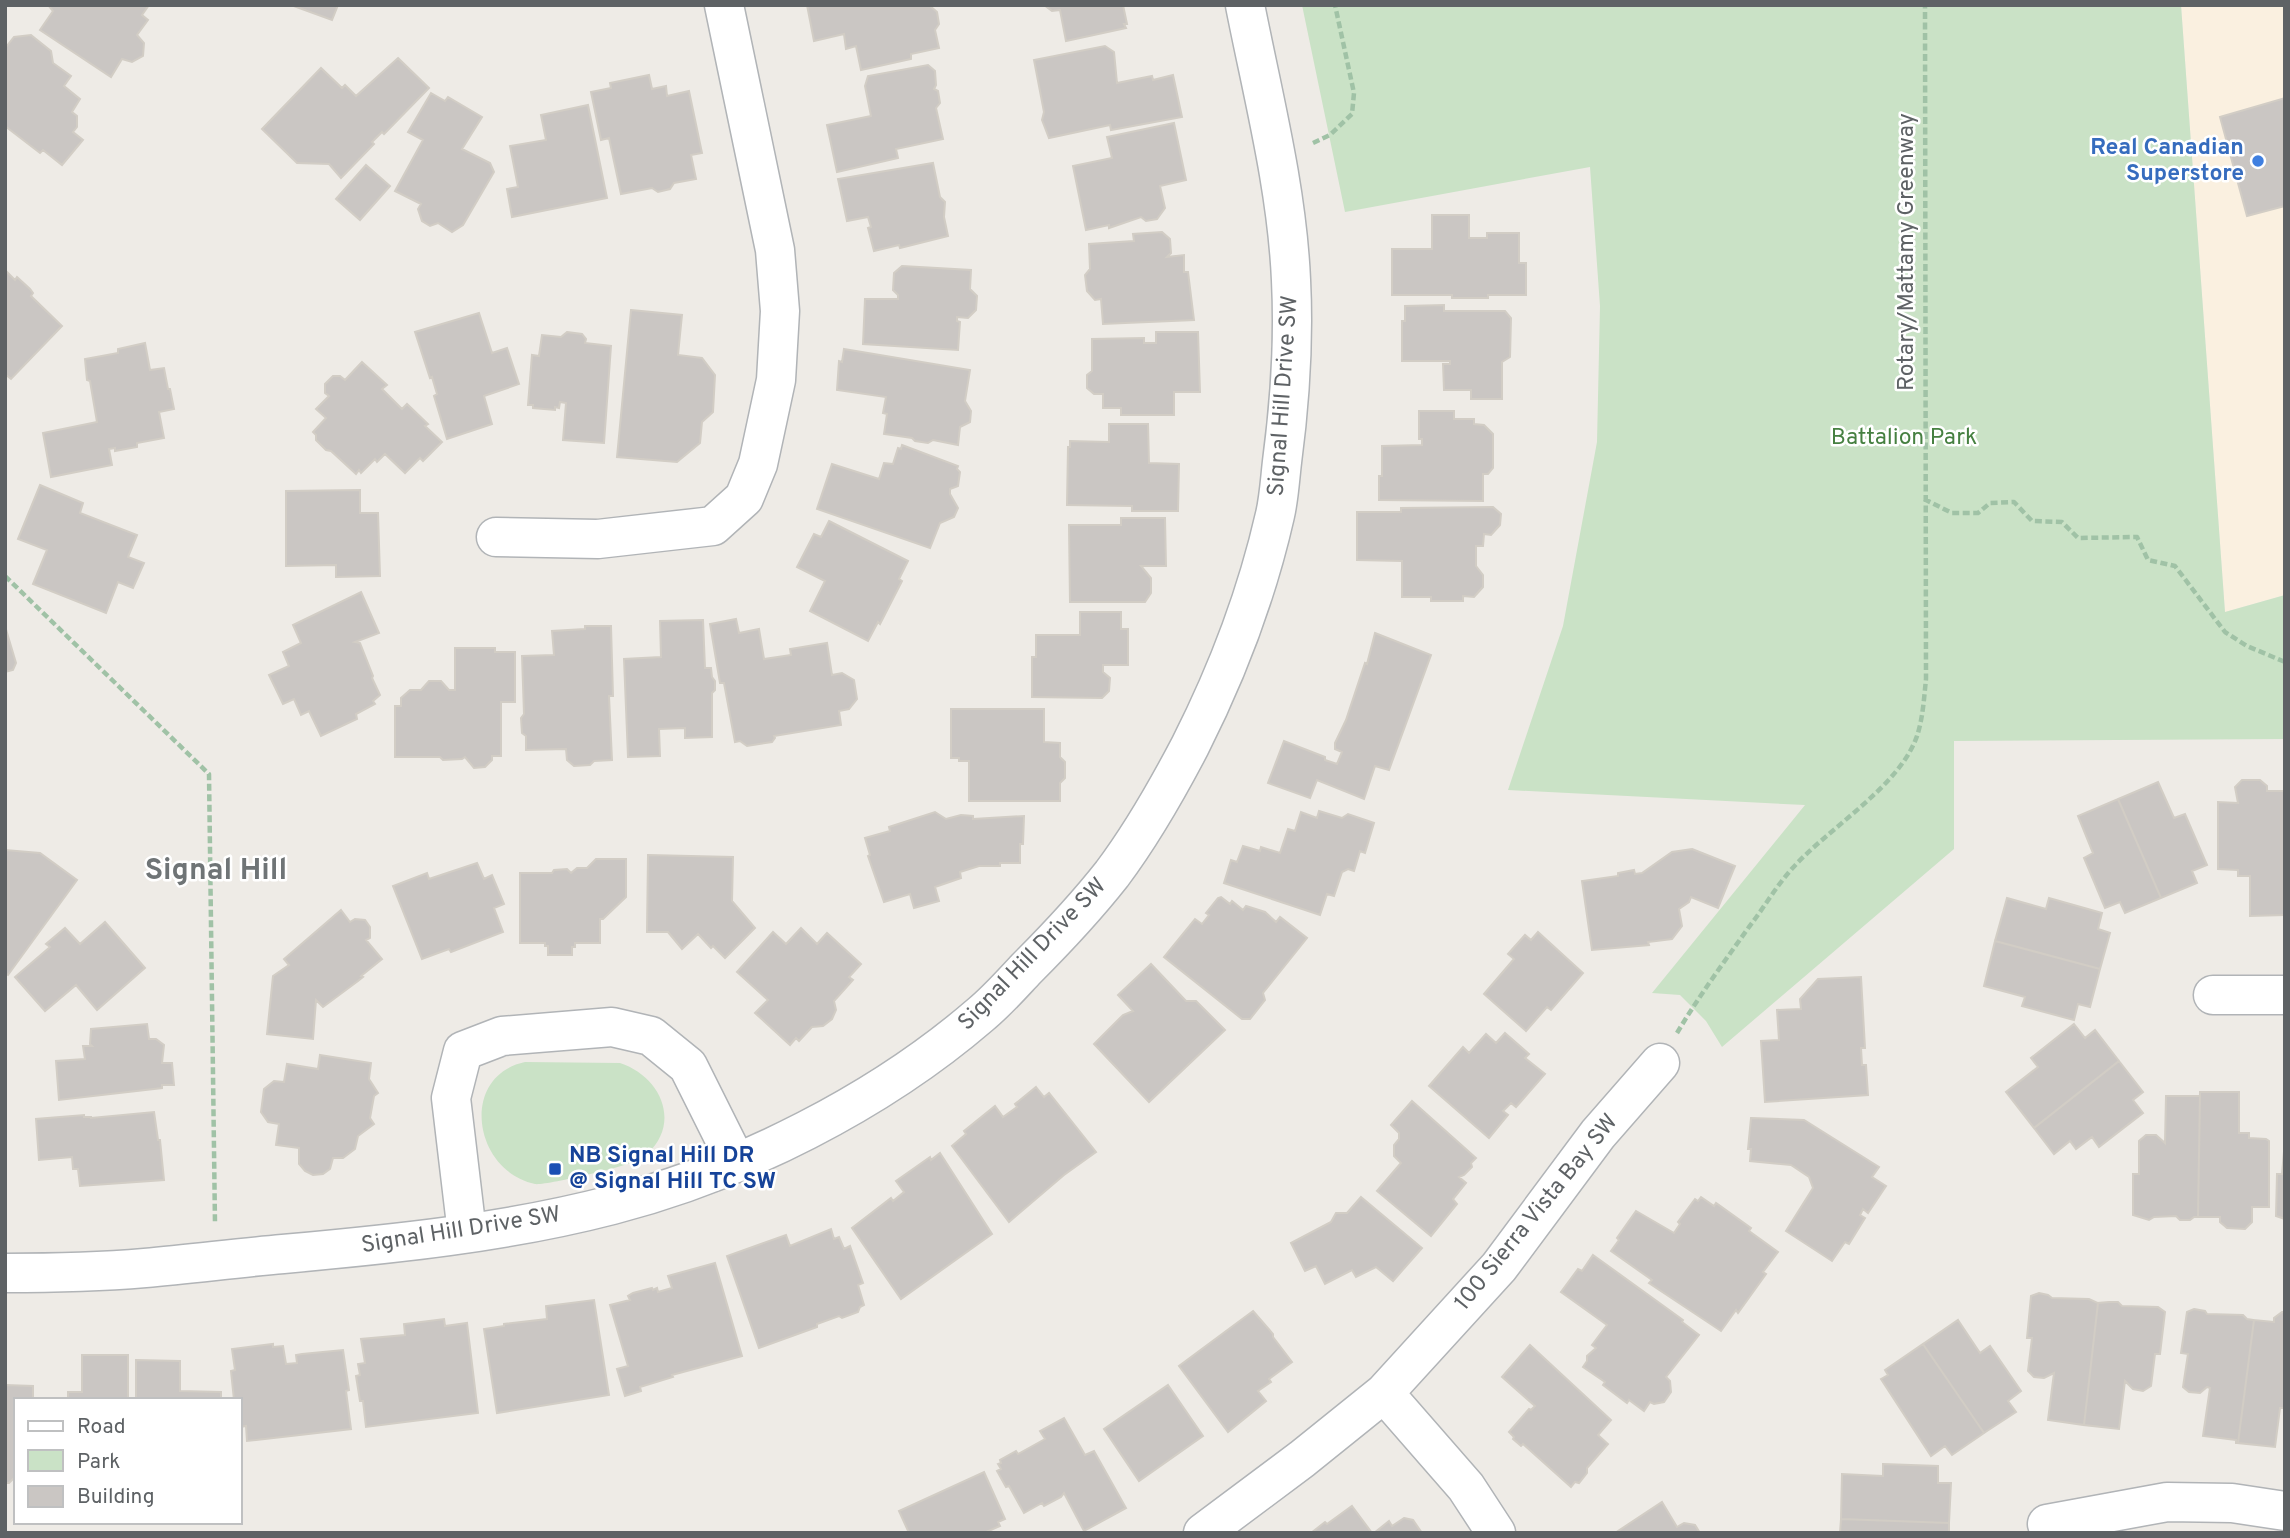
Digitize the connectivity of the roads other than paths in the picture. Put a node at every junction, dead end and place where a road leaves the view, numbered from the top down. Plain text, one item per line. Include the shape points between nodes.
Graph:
1 (724, 5) edge
2 (1245, 5) edge
3 (496, 537) dead end
4 (2213, 995) dead end
5 (2285, 995) edge
6 (1660, 1063) road end
7 (736, 1162) junction
8 (467, 1233) junction
9 (5, 1273) edge
10 (1384, 1393) junction
11 (2285, 1511) edge
12 (2048, 1524) dead end
13 (1203, 1533) edge
14 (1496, 1533) edge

1 - 3 street via 775,250 780,312 776,380 758,464 744,498 713,526 598,539
2 - 7 street, Signal Hill Drive SW via 1283,203 1291,279 1291,363 1276,510 1239,632 1203,720 1166,793 1112,874 985,1011 897,1078
4 - 5 street
6 - 10 street, 100 Sierra Vista Bay SW via 1598,1134 1499,1267
7 - 8 street, Signal Hill Drive SW via 615,1204
7 - 8 street via 688,1066 651,1035 612,1027 502,1035 463,1051 451,1098
8 - 9 street, Signal Hill Drive SW via 145,1268
10 - 13 street, 100 Sierra Vista Bay SW
10 - 14 street via 1466,1487
11 - 12 street via 2232,1503 2167,1502

